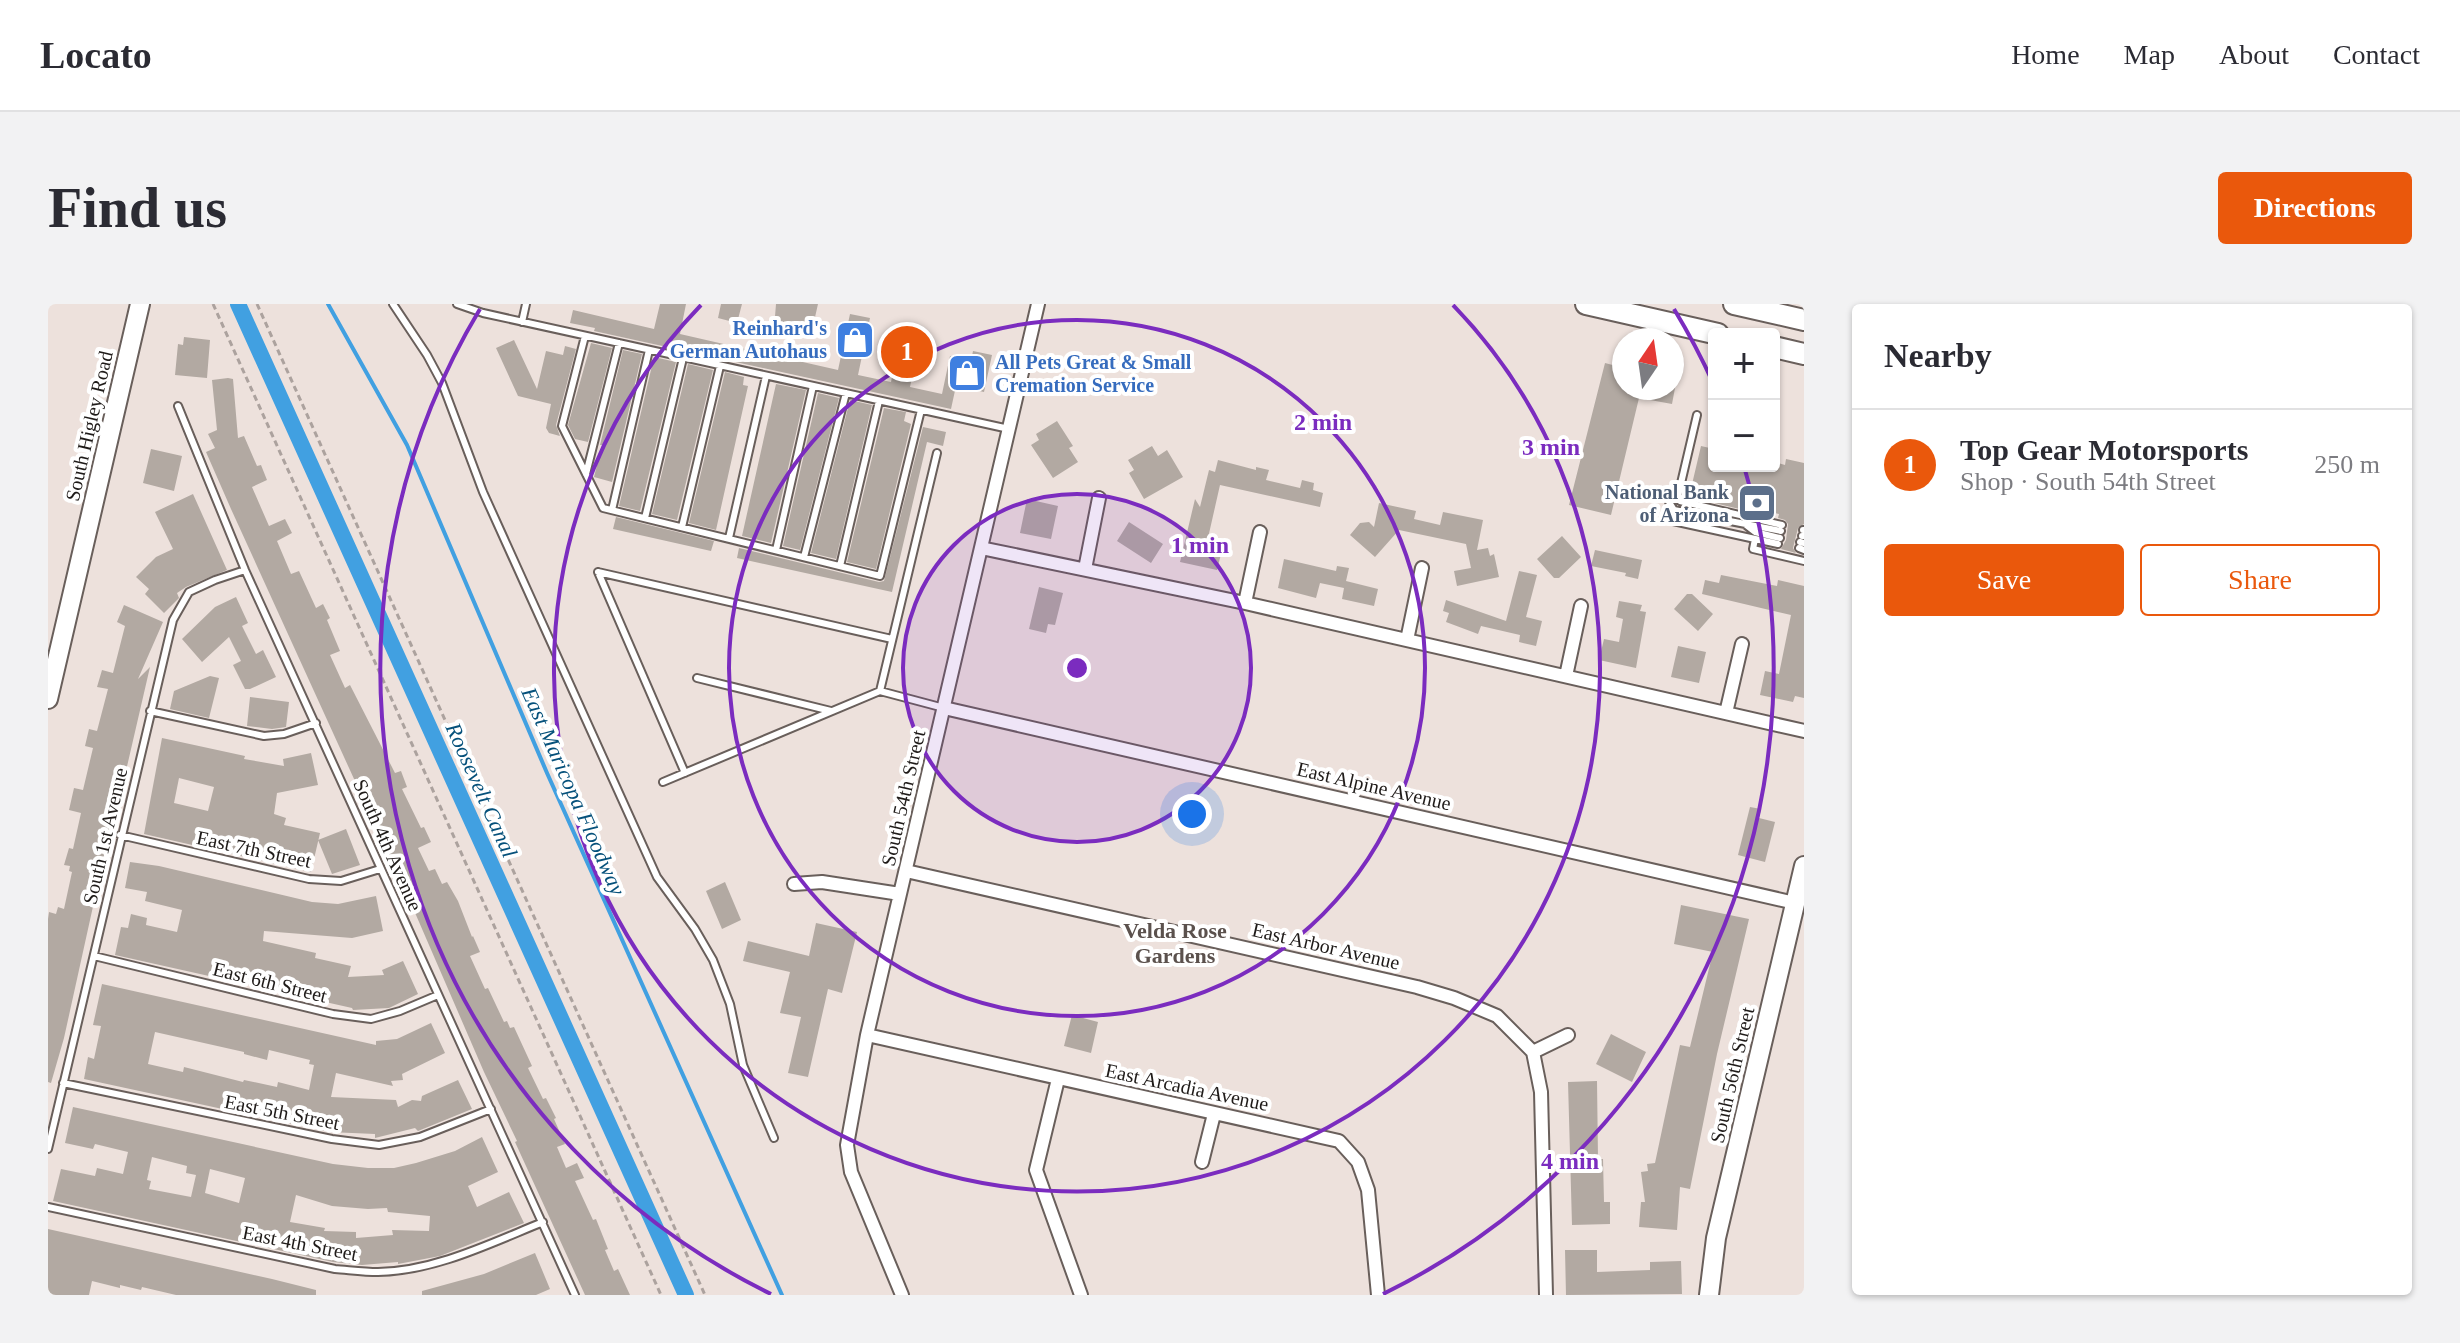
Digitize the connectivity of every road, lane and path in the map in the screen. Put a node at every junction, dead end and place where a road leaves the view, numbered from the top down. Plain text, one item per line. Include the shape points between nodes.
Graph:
1 (140, 304) edge
2 (213, 304) edge
3 (257, 304) edge
4 (393, 304) edge
5 (457, 304) edge
6 (526, 304) edge
7 (1038, 304) edge
8 (1586, 304) edge
9 (1734, 304) edge
10 (475, 308) edge
11 (1804, 320) edge
12 (522, 322) junction
13 (1708, 332) edge
14 (585, 336) junction
15 (619, 343) junction
16 (1780, 348) edge
17 (649, 350) junction
18 (1804, 354) edge
19 (683, 358) junction
20 (720, 366) junction
21 (766, 376) junction
22 (813, 386) junction
23 (846, 393) junction
24 (879, 401) junction
25 (178, 406) dead end
26 (921, 410) junction
27 (1697, 415) dead end
28 (1009, 429) junction
29 (937, 453) dead end
30 (586, 474) junction
31 (1099, 498) dead end
32 (1669, 502) dead end
33 (612, 510) junction
34 (645, 518) junction
35 (1664, 519) dead end
36 (682, 527) junction
37 (1260, 532) dead end
38 (1780, 535) junction
39 (729, 538) junction
40 (1755, 539) junction
41 (981, 548) junction
42 (776, 550) junction
43 (804, 557) junction
44 (1804, 561) edge
45 (840, 566) junction
46 (1422, 568) dead end
47 (1085, 569) junction
48 (245, 570) junction
49 (1245, 603) junction
50 (1581, 606) dead end
51 (892, 639) junction
52 (1407, 640) junction
53 (1742, 644) dead end
54 (1566, 676) junction
55 (697, 678) dead end
56 (880, 691) junction
57 (48, 699) edge
58 (944, 708) junction
59 (150, 711) junction
60 (831, 711) junction
61 (1726, 713) junction
62 (316, 723) junction
63 (1804, 731) edge
64 (685, 773) junction
65 (663, 782) dead end
66 (120, 835) junction
67 (1804, 866) edge
68 (380, 869) junction
69 (906, 871) junction
70 (794, 884) dead end
71 (1801, 891) edge
72 (900, 894) junction
73 (94, 956) junction
74 (438, 995) junction
75 (867, 1035) junction
76 (1568, 1035) dead end
77 (1533, 1052) junction
78 (1058, 1079) junction
79 (63, 1083) junction
80 (491, 1109) junction
81 (1214, 1114) junction
82 (774, 1138) dead end
83 (48, 1149) edge
84 (1202, 1162) dead end
85 (48, 1207) edge
86 (543, 1222) junction
87 (575, 1295) edge
88 (661, 1295) edge
89 (705, 1295) edge
90 (902, 1295) edge
91 (1081, 1295) edge
92 (1378, 1295) edge
93 (1546, 1295) edge
94 (1709, 1295) edge

1 - 57 street, South Higley Road
2 - 88 path
3 - 89 path
4 - 82 lane via 442,383 483,492 657,877 713,960 730,1004 743,1065
5 - 10 lane
6 - 12 lane
7 - 28 street, South 54th Street
8 - 13 main road
9 - 11 main road
10 - 12 lane
12 - 14 lane
14 - 15 lane
14 - 30 lane via 562,426
15 - 17 lane
15 - 30 lane
16 - 18 main road
17 - 19 lane
17 - 33 lane
19 - 20 lane
19 - 34 lane
20 - 21 lane
20 - 36 lane
21 - 22 lane
21 - 39 lane
22 - 23 lane
22 - 42 lane
23 - 24 lane
23 - 43 lane
24 - 26 lane
24 - 45 lane
25 - 48 lane, South 4th Avenue
26 - 28 lane
26 - 45 lane via 880,576
27 - 38 lane via 1680,501
28 - 41 street, South 54th Street
29 - 51 lane
30 - 33 lane via 603,508
31 - 47 street
32 - 38 lane via 1674,510
33 - 34 lane
34 - 36 lane
35 - 40 lane
36 - 39 lane
37 - 49 street
38 - 40 lane
39 - 42 lane
40 - 44 lane via 1753,549
41 - 47 street
41 - 58 street, South 54th Street
42 - 43 lane
43 - 45 lane
46 - 52 street
47 - 49 street
48 - 59 lane, South 1st Avenue via 189,592 173,620
48 - 62 lane, South 4th Avenue
49 - 52 street
50 - 54 street
51 - 56 lane
51 - 64 lane via 598,572
52 - 54 street
53 - 61 street
54 - 61 street
55 - 60 lane
56 - 58 lane
56 - 60 lane
58 - 69 street, South 54th Street
58 - 71 street, East Alpine Avenue
59 - 62 lane via 264,736
59 - 66 lane, South 1st Avenue
60 - 64 lane
61 - 63 street
62 - 68 lane, South 4th Avenue
64 - 65 lane
66 - 68 lane, East 7th Street via 309,879 341,881
66 - 73 lane, South 1st Avenue
67 - 71 street, South 56th Street
68 - 74 lane, South 4th Avenue
69 - 72 street, South 54th Street
69 - 77 street, East Arbor Avenue via 1417,987 1497,1016
70 - 72 street via 822,882
71 - 94 street, South 56th Street via 1716,1238
72 - 75 street, South 54th Street
73 - 74 lane, East 6th Street via 371,1019
73 - 79 lane, South 1st Avenue
74 - 80 lane, South 4th Avenue
75 - 78 street, East Arcadia Avenue
75 - 90 street, South 54th Street via 847,1145 851,1172
76 - 77 street
77 - 93 street via 1541,1092
78 - 81 street, East Arcadia Avenue
78 - 91 street via 1036,1170
79 - 80 lane, East 5th Street via 379,1145 420,1137
79 - 83 lane, South 1st Avenue
80 - 86 lane, South 4th Avenue
81 - 84 street
81 - 92 street, East Arcadia Avenue via 1339,1141 1358,1162 1368,1190
85 - 86 lane, East 4th Street via 335,1269 379,1272 458,1256
86 - 87 lane, South 4th Avenue

